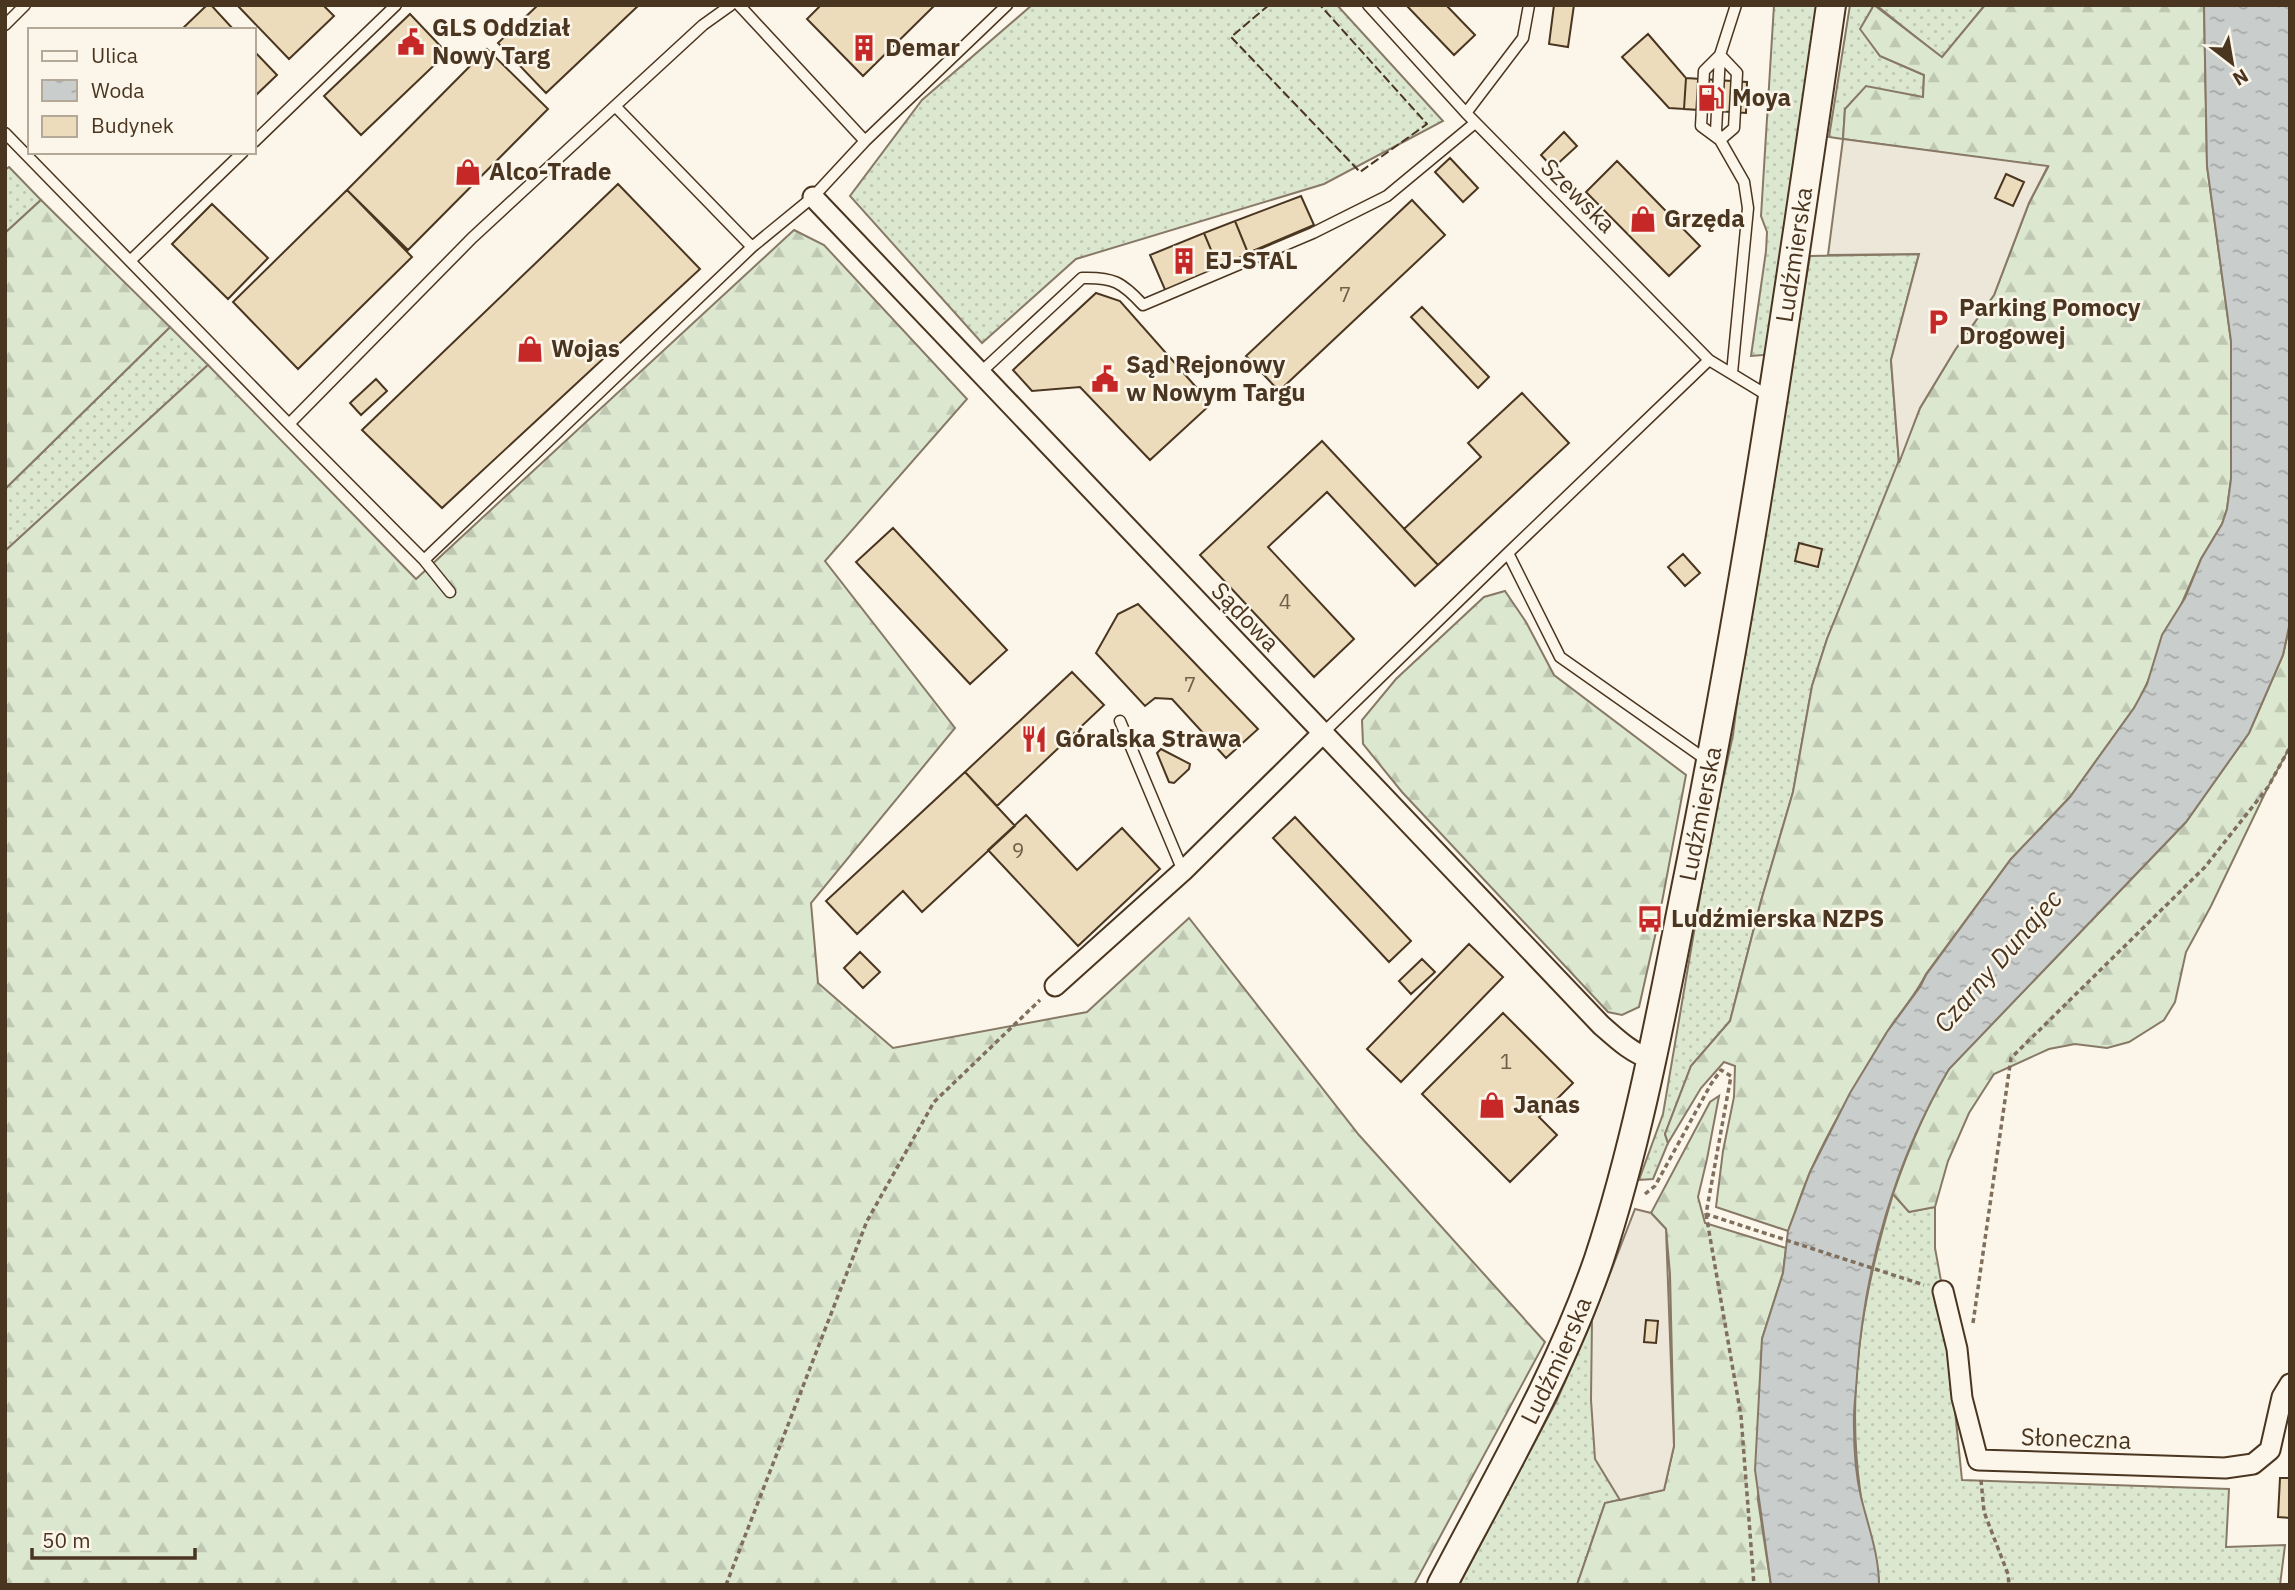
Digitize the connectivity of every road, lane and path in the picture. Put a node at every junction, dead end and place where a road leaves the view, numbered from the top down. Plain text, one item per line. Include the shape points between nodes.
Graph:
1 (24, 5) edge
2 (396, 5) edge
3 (731, 5) edge
4 (739, 5) edge
5 (1007, 5) edge
6 (1368, 5) edge
7 (1529, 5) edge
8 (1736, 5) edge
9 (1832, 5) edge
10 (5, 25) edge
11 (1720, 55) junction
12 (615, 106) junction
13 (1466, 113) junction
14 (1475, 123) junction
15 (5, 133) edge
16 (256, 140) edge
17 (1720, 140) junction
18 (865, 141) junction
19 (241, 154) edge
20 (813, 197) junction
21 (752, 247) junction
22 (130, 261) junction
23 (1709, 360) junction
24 (979, 373) junction
25 (1732, 373) junction
26 (1773, 398) junction
27 (289, 424) junction
28 (1507, 553) junction
29 (424, 560) junction
30 (450, 592) dead end
31 (1120, 721) dead end
32 (1323, 733) junction
33 (2290, 747) edge
34 (1712, 763) junction
35 (1183, 871) junction
36 (1055, 986) joint
37 (1651, 1059) junction
38 (1620, 1191) junction
39 (1706, 1214) junction
40 (1934, 1288) joint
41 (1972, 1330) dead end
42 (2290, 1384) edge
43 (1978, 1460) junction
44 (726, 1585) edge
45 (1442, 1585) edge
46 (1754, 1585) edge
47 (2009, 1585) edge

1 - 10 lane
2 - 16 lane
3 - 12 lane
4 - 18 lane
5 - 18 lane
6 - 13 lane, Szewska
7 - 13 lane via 1523,38
8 - 11 lane
9 - 26 main road, Ludźmierska
11 - 17 lane via 1716,131
11 - 17 lane via 1737,73 1734,128
11 - 17 lane via 1704,71 1700,126
12 - 21 lane
12 - 27 lane via 471,238
13 - 14 lane, Szewska
14 - 23 lane, Szewska
14 - 24 lane via 1387,196 1313,233 1143,305 1124,285 1082,278
15 - 22 lane
17 - 25 lane via 1744,181 1748,208
18 - 20 lane
19 - 22 lane
20 - 21 lane
20 - 24 street, Sądowa
21 - 29 lane
22 - 27 lane
23 - 25 lane, Szewska
23 - 28 lane
24 - 32 street, Sądowa
25 - 26 lane, Szewska
26 - 34 main road, Ludźmierska
27 - 29 lane
28 - 32 lane
28 - 34 lane via 1560,657
29 - 30 lane
31 - 35 lane
32 - 35 street
32 - 37 street, Sądowa via 1601,1025 1619,1042
33 - 41 path via 2268,787 2205,867 2011,1059
34 - 37 main road, Ludźmierska
35 - 36 street
36 - 44 path via 934,1102 867,1221
37 - 38 main road, Ludźmierska
38 - 39 path via 1638,1200 1655,1186 1721,1070 1731,1076
38 - 45 main road, Ludźmierska via 1571,1332
39 - 40 path
39 - 46 path via 1741,1416
40 - 43 street via 1957,1349 1962,1398
42 - 43 street, Słoneczna via 2281,1396 2270,1450 2253,1464 2225,1468
43 - 47 path via 1984,1512

